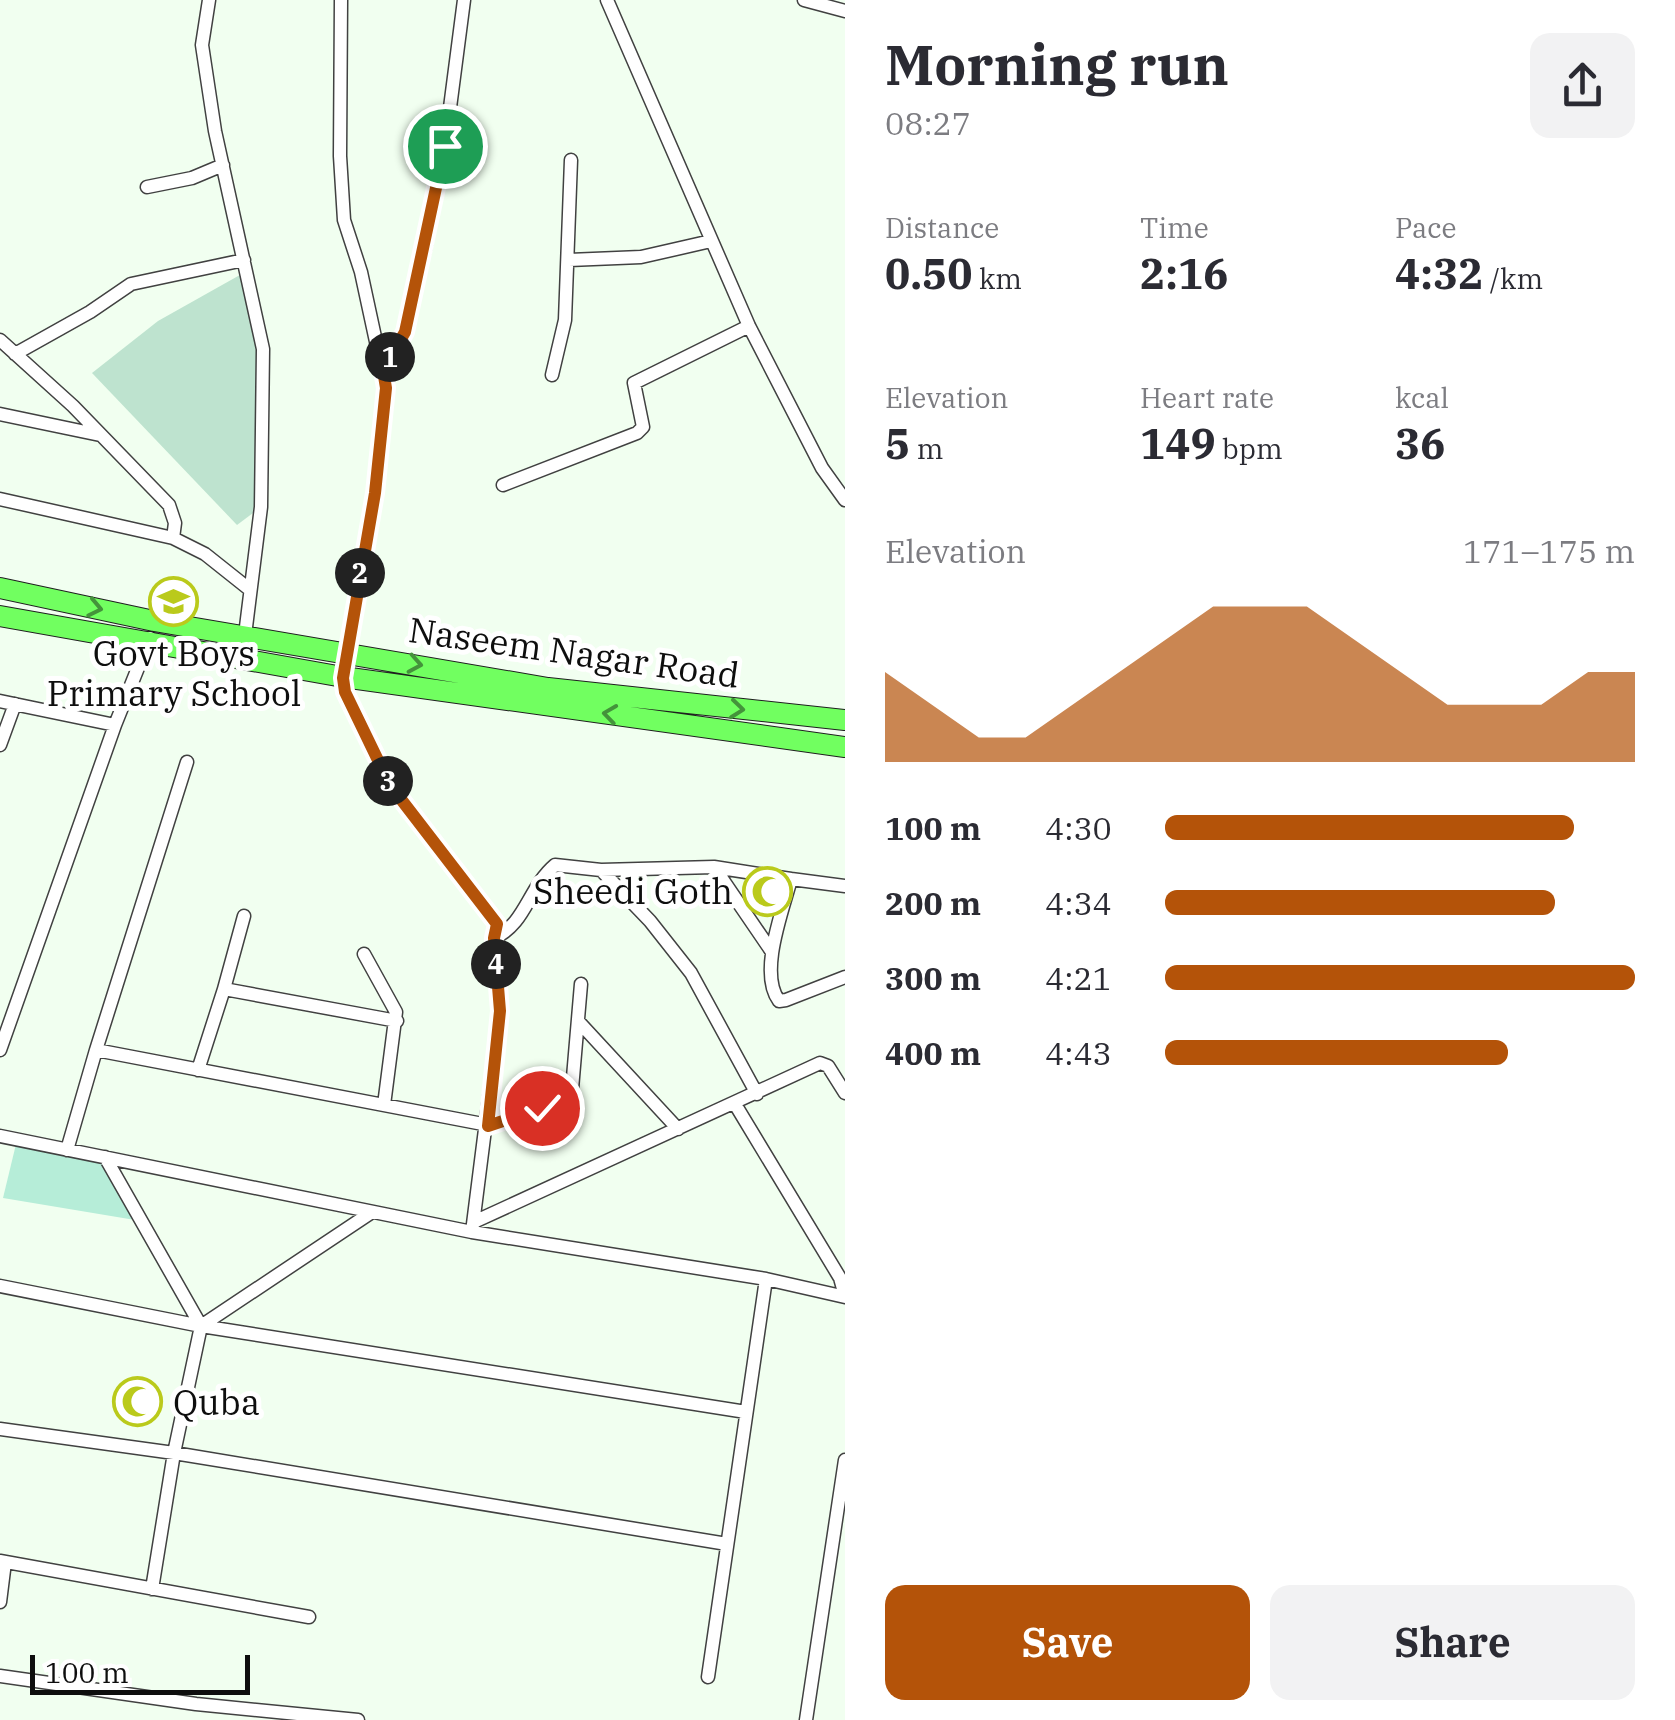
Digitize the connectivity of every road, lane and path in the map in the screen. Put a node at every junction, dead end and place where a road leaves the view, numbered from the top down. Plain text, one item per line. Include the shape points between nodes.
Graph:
1 (208, 0) edge
2 (341, 0) edge
3 (464, 0) edge
4 (607, 0) edge
5 (804, 0) edge
6 (845, 11) edge
7 (571, 160) dead end
8 (222, 165) junction
9 (147, 187) dead end
10 (711, 242) junction
11 (244, 260) junction
12 (569, 260) junction
13 (749, 326) junction
14 (0, 340) edge
15 (14, 354) junction
16 (383, 370) junction
17 (552, 375) dead end
18 (0, 414) edge
19 (100, 435) junction
20 (503, 485) dead end
21 (0, 500) edge
22 (845, 500) edge
23 (173, 538) junction
24 (0, 588) edge
25 (249, 588) junction
26 (0, 616) edge
27 (154, 621) junction
28 (245, 635) junction
29 (148, 646) junction
30 (348, 652) junction
31 (343, 678) junction
32 (0, 701) edge
33 (15, 704) junction
34 (845, 720) edge
35 (115, 725) junction
36 (0, 745) edge
37 (845, 747) edge
38 (187, 762) dead end
39 (714, 867) junction
40 (601, 870) junction
41 (791, 879) junction
42 (845, 886) edge
43 (244, 916) dead end
44 (494, 938) junction
45 (772, 952) junction
46 (364, 954) dead end
47 (845, 978) edge
48 (581, 984) dead end
49 (224, 990) junction
50 (5, 1017) edge
51 (397, 1021) junction
52 (578, 1021) junction
53 (0, 1050) edge
54 (96, 1050) junction
55 (198, 1070) junction
56 (845, 1092) edge
57 (757, 1094) junction
58 (735, 1104) junction
59 (384, 1106) junction
60 (488, 1126) junction
61 (678, 1129) junction
62 (0, 1136) edge
63 (67, 1150) junction
64 (105, 1156) junction
65 (372, 1212) junction
66 (474, 1226) junction
67 (766, 1279) junction
68 (0, 1286) edge
69 (845, 1297) edge
70 (200, 1326) junction
71 (746, 1412) junction
72 (0, 1429) edge
73 (174, 1452) junction
74 (845, 1460) edge
75 (727, 1544) junction
76 (3, 1562) edge
77 (152, 1588) junction
78 (0, 1602) edge
79 (309, 1617) dead end
80 (0, 1676) edge
81 (708, 1677) dead end
82 (358, 1720) edge
83 (806, 1720) edge

1 - 8 street via 202,45
2 - 16 street via 344,220
3 - 16 street via 424,248 405,332
4 - 10 street
5 - 6 street
7 - 12 street
8 - 9 street
8 - 11 street
10 - 12 street via 641,257
10 - 13 street
11 - 15 street via 131,284
11 - 25 street via 263,349 261,507
12 - 17 street
13 - 20 street via 634,384 643,427 636,433
13 - 22 street
14 - 15 street
15 - 19 street
16 - 30 street via 375,493
18 - 19 street
19 - 23 street via 169,505
21 - 23 street
23 - 25 street
24 -> 27 main road, Naseem Nagar Road
25 - 28 street
26 - 29 main road, Naseem Nagar Road
27 - 28 main road, Naseem Nagar Road
27 - 29 street
28 - 30 main road, Naseem Nagar Road
29 - 31 main road, Naseem Nagar Road
29 - 35 street
30 - 31 street
30 -> 34 main road, Naseem Nagar Road via 548,688
37 -> 31 main road, Naseem Nagar Road
31 - 44 street via 390,785 491,915
32 - 33 street
33 - 35 street
33 - 36 street
35 - 50 street
38 - 54 street
39 - 40 street
39 - 41 street
39 - 45 street
40 - 44 street via 555,865 514,924
40 - 57 street via 692,973
41 - 42 street
41 - 45 street
43 - 49 street
44 - 60 street via 500,1011
45 - 47 street via 779,1001
46 - 51 street
48 - 52 street
49 - 51 street
49 - 55 street
50 - 53 street
51 - 59 street
52 - 60 street via 572,1089 564,1099
52 - 61 street
54 - 55 street
54 - 63 street
55 - 59 street
56 - 57 street via 820,1064
57 - 58 street
58 - 61 street
58 - 69 street via 840,1278
59 - 60 street
60 - 66 street
61 - 66 street
62 - 63 street
63 - 64 street
64 - 65 street
64 - 70 street
65 - 66 street
65 - 70 street
66 - 67 street
67 - 69 street
67 - 71 street
68 - 70 street
70 - 71 street
70 - 73 street
71 - 75 street
72 - 73 street
73 - 75 street
73 - 77 street
74 - 83 street
75 - 81 street
76 - 77 street
76 - 78 street
77 - 79 street
80 - 82 street

